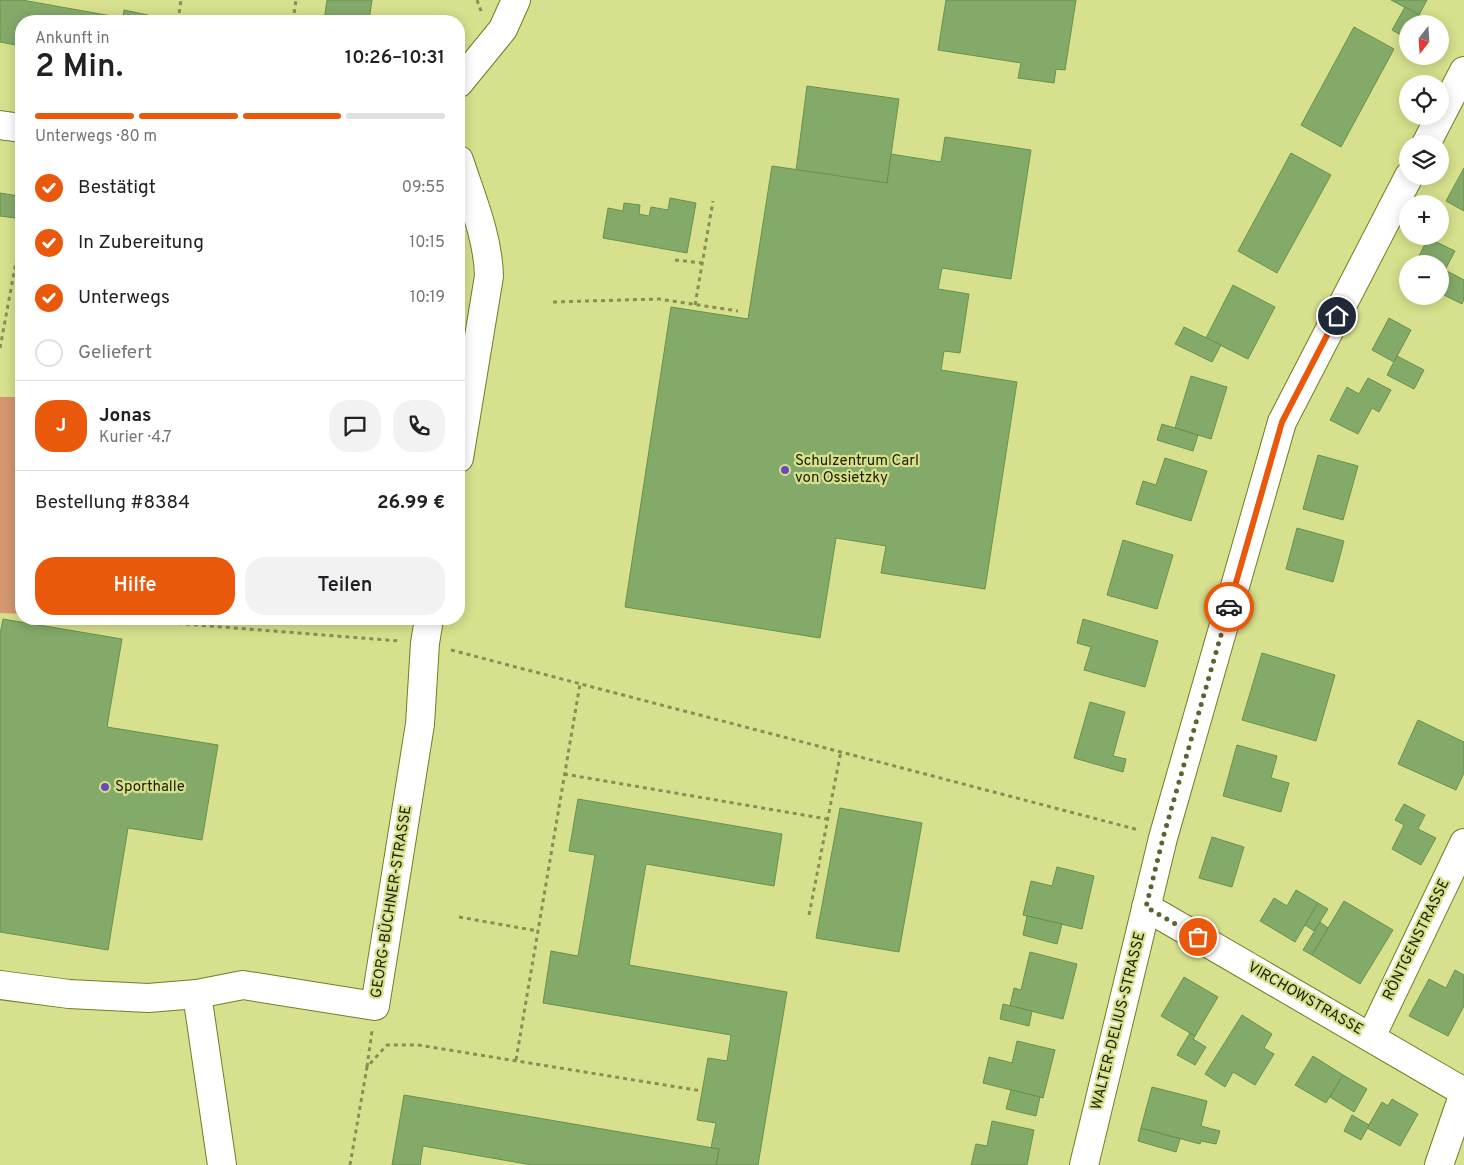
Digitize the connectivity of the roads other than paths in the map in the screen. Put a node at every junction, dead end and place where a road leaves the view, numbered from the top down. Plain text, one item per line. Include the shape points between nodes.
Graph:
1 (516, 0) edge
2 (1464, 71) edge
3 (465, 76) edge
4 (0, 125) edge
5 (15, 127) edge
6 (1431, 135) edge
7 (465, 178) edge
8 (1404, 185) edge
9 (465, 422) edge
10 (427, 631) edge
11 (1464, 842) edge
12 (1146, 907) junction
13 (0, 985) edge
14 (197, 994) junction
15 (1371, 1037) junction
16 (1464, 1092) edge
17 (222, 1165) edge
18 (1084, 1165) edge
19 (1439, 1165) edge

1 - 3 street via 503,29
2 - 6 street
4 - 5 street
7 - 9 street via 489,261
8 - 12 street, WALTER-DELIUS-STRASSE via 1282,422
10 - 14 street, GEORG-BÜCHNER-STRASSE via 420,724 375,1006 243,985
11 - 15 street, RÖNTGENSTRASSE
12 - 15 street, VIRCHOWSTRASSE
12 - 18 street, WALTER-DELIUS-STRASSE
13 - 14 street, GEORG-BÜCHNER-STRASSE via 69,994 148,998
14 - 17 street
15 - 16 street, VIRCHOWSTRASSE
16 - 19 street

